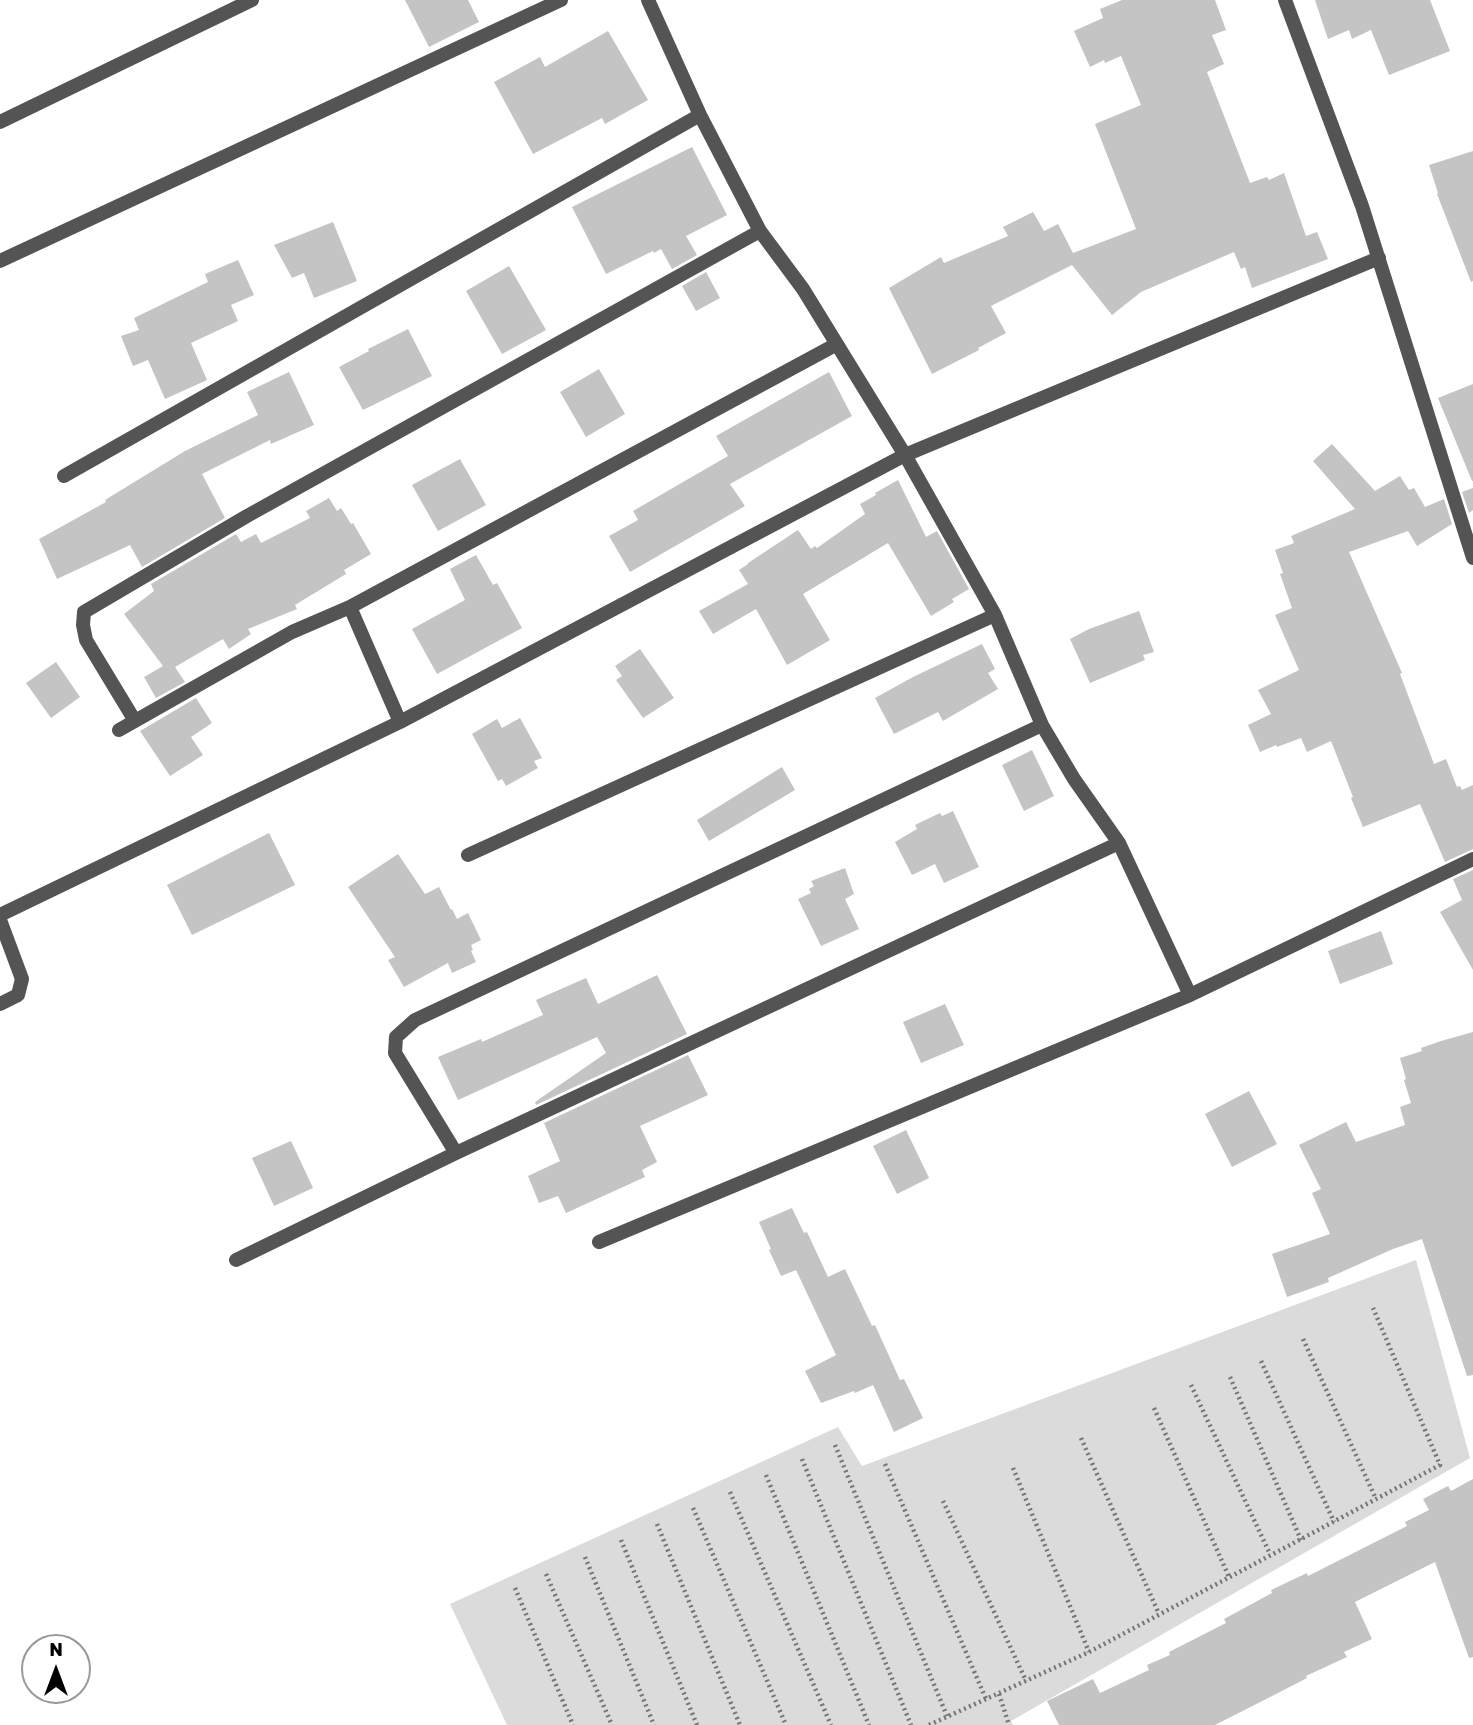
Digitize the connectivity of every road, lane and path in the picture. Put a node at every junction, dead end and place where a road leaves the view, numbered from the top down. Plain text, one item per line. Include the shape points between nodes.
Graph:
1 (251, 0) edge
2 (561, 0) edge
3 (648, 0) edge
4 (1285, 0) edge
5 (700, 115) junction
6 (0, 121) edge
7 (760, 231) junction
8 (1379, 258) junction
9 (0, 261) edge
10 (837, 344) junction
11 (905, 455) junction
12 (64, 476) dead end
13 (1473, 558) edge
14 (350, 607) junction
15 (995, 615) junction
16 (135, 721) junction
17 (400, 722) junction
18 (1042, 725) junction
19 (119, 730) dead end
20 (1119, 843) junction
21 (468, 855) dead end
22 (1473, 859) edge
23 (0, 915) edge
24 (0, 920) edge
25 (1190, 995) junction
26 (0, 1004) edge
27 (456, 1153) junction
28 (599, 1242) dead end
29 (236, 1260) dead end
30 (1373, 1308) dead end
31 (1303, 1339) dead end
32 (1261, 1361) dead end
33 (1230, 1377) dead end
34 (1191, 1385) dead end
35 (1154, 1408) dead end
36 (1081, 1438) dead end
37 (835, 1445) dead end
38 (802, 1459) dead end
39 (885, 1464) dead end
40 (1013, 1468) dead end
41 (766, 1475) dead end
42 (730, 1492) dead end
43 (1376, 1499) junction
44 (943, 1501) dead end
45 (694, 1508) dead end
46 (1334, 1522) junction
47 (657, 1524) dead end
48 (621, 1540) dead end
49 (1301, 1540) junction
50 (1270, 1554) junction
51 (585, 1557) dead end
52 (546, 1574) dead end
53 (1229, 1577) junction
54 (515, 1588) dead end
55 (1159, 1614) junction
56 (1089, 1652) junction
57 (1026, 1681) junction
58 (999, 1694) junction
59 (986, 1699) junction
60 (947, 1716) junction
61 (572, 1725) edge
62 (612, 1725) edge
63 (654, 1725) edge
64 (697, 1725) edge
65 (740, 1725) edge
66 (786, 1725) edge
67 (831, 1725) edge
68 (869, 1725) edge
69 (912, 1725) edge
70 (929, 1725) edge
71 (1009, 1725) edge

1 - 6 street
2 - 9 street
3 - 5 street
4 - 8 street
5 - 7 street
5 - 12 street
7 - 10 street
7 - 16 street via 247,516 85,612 86,640
8 - 11 street
8 - 13 street
10 - 11 street
10 - 14 street
11 - 15 street
11 - 17 street
14 - 16 street via 292,632
14 - 17 street
15 - 18 street
15 - 21 street
16 - 19 street
17 - 23 street
18 - 20 street
18 - 27 street via 415,1020 396,1037 395,1053
20 - 25 street
20 - 27 street
22 - 25 street
24 - 26 street via 22,979 18,995
25 - 28 street
27 - 29 street
30 - 43 path via 1440,1465
31 - 43 path
32 - 46 path
33 - 49 path
34 - 50 path
35 - 53 path
36 - 55 path
37 - 60 path
38 - 69 path
39 - 59 path
40 - 56 path
41 - 68 path
42 - 67 path
43 - 46 path
44 - 57 path
45 - 66 path
46 - 49 path
47 - 65 path
48 - 64 path
49 - 50 path
50 - 53 path
51 - 63 path
52 - 62 path
53 - 55 path
54 - 61 path
55 - 56 path
56 - 57 path
57 - 58 path
58 - 59 path
58 - 71 path
59 - 60 path
60 - 70 path

